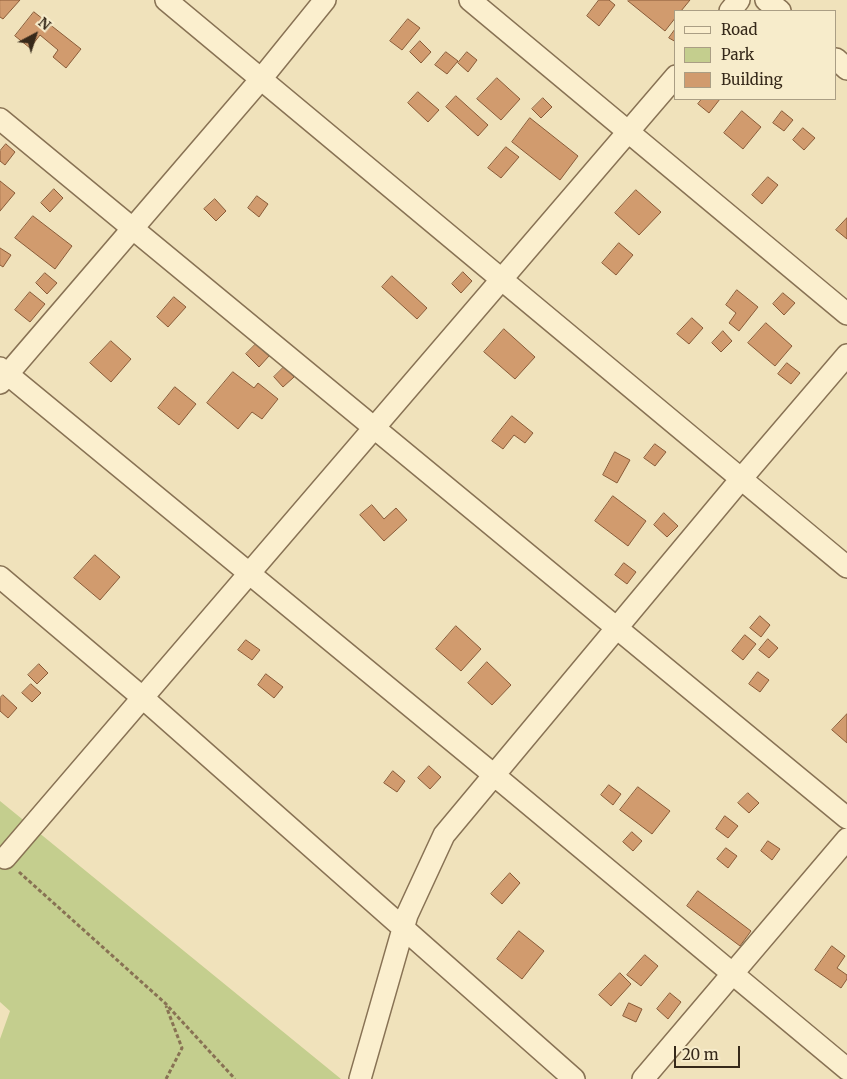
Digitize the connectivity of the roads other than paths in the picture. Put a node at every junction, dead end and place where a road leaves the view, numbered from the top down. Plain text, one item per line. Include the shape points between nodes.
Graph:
1 (166, 0) edge
2 (325, 0) edge
3 (470, 0) edge
4 (739, 0) edge
5 (766, 0) edge
6 (731, 10) edge
7 (779, 10) edge
8 (837, 60) edge
9 (847, 69) edge
10 (674, 78) edge
11 (261, 79) junction
12 (0, 119) edge
13 (629, 132) junction
14 (132, 228) junction
15 (502, 279) junction
16 (847, 314) edge
17 (847, 355) edge
18 (2, 375) edge
19 (374, 428) junction
20 (742, 479) junction
21 (847, 566) edge
22 (249, 573) junction
23 (0, 577) edge
24 (616, 628) junction
25 (143, 698) junction
26 (494, 775) junction
27 (847, 818) edge
28 (847, 840) edge
29 (5, 858) road end
30 (403, 928) junction
31 (733, 973) junction
32 (847, 1069) edge
33 (360, 1079) edge
34 (574, 1079) edge
35 (643, 1079) edge

1 - 11 street
2 - 11 street
3 - 13 street
4 - 6 street
5 - 7 street
8 - 9 street
10 - 13 street
11 - 14 street
11 - 15 street
12 - 14 street
13 - 15 street
13 - 16 street
14 - 18 street
14 - 19 street
15 - 19 street
15 - 20 street
17 - 20 street
18 - 22 street
19 - 22 street
19 - 24 street
20 - 21 street
20 - 24 street
22 - 25 street
22 - 26 street
23 - 25 street
24 - 26 street
24 - 27 street
25 - 29 street
25 - 30 street
26 - 30 street via 444,834
26 - 31 street
28 - 31 street
30 - 33 street
30 - 34 street
31 - 32 street
31 - 35 street

